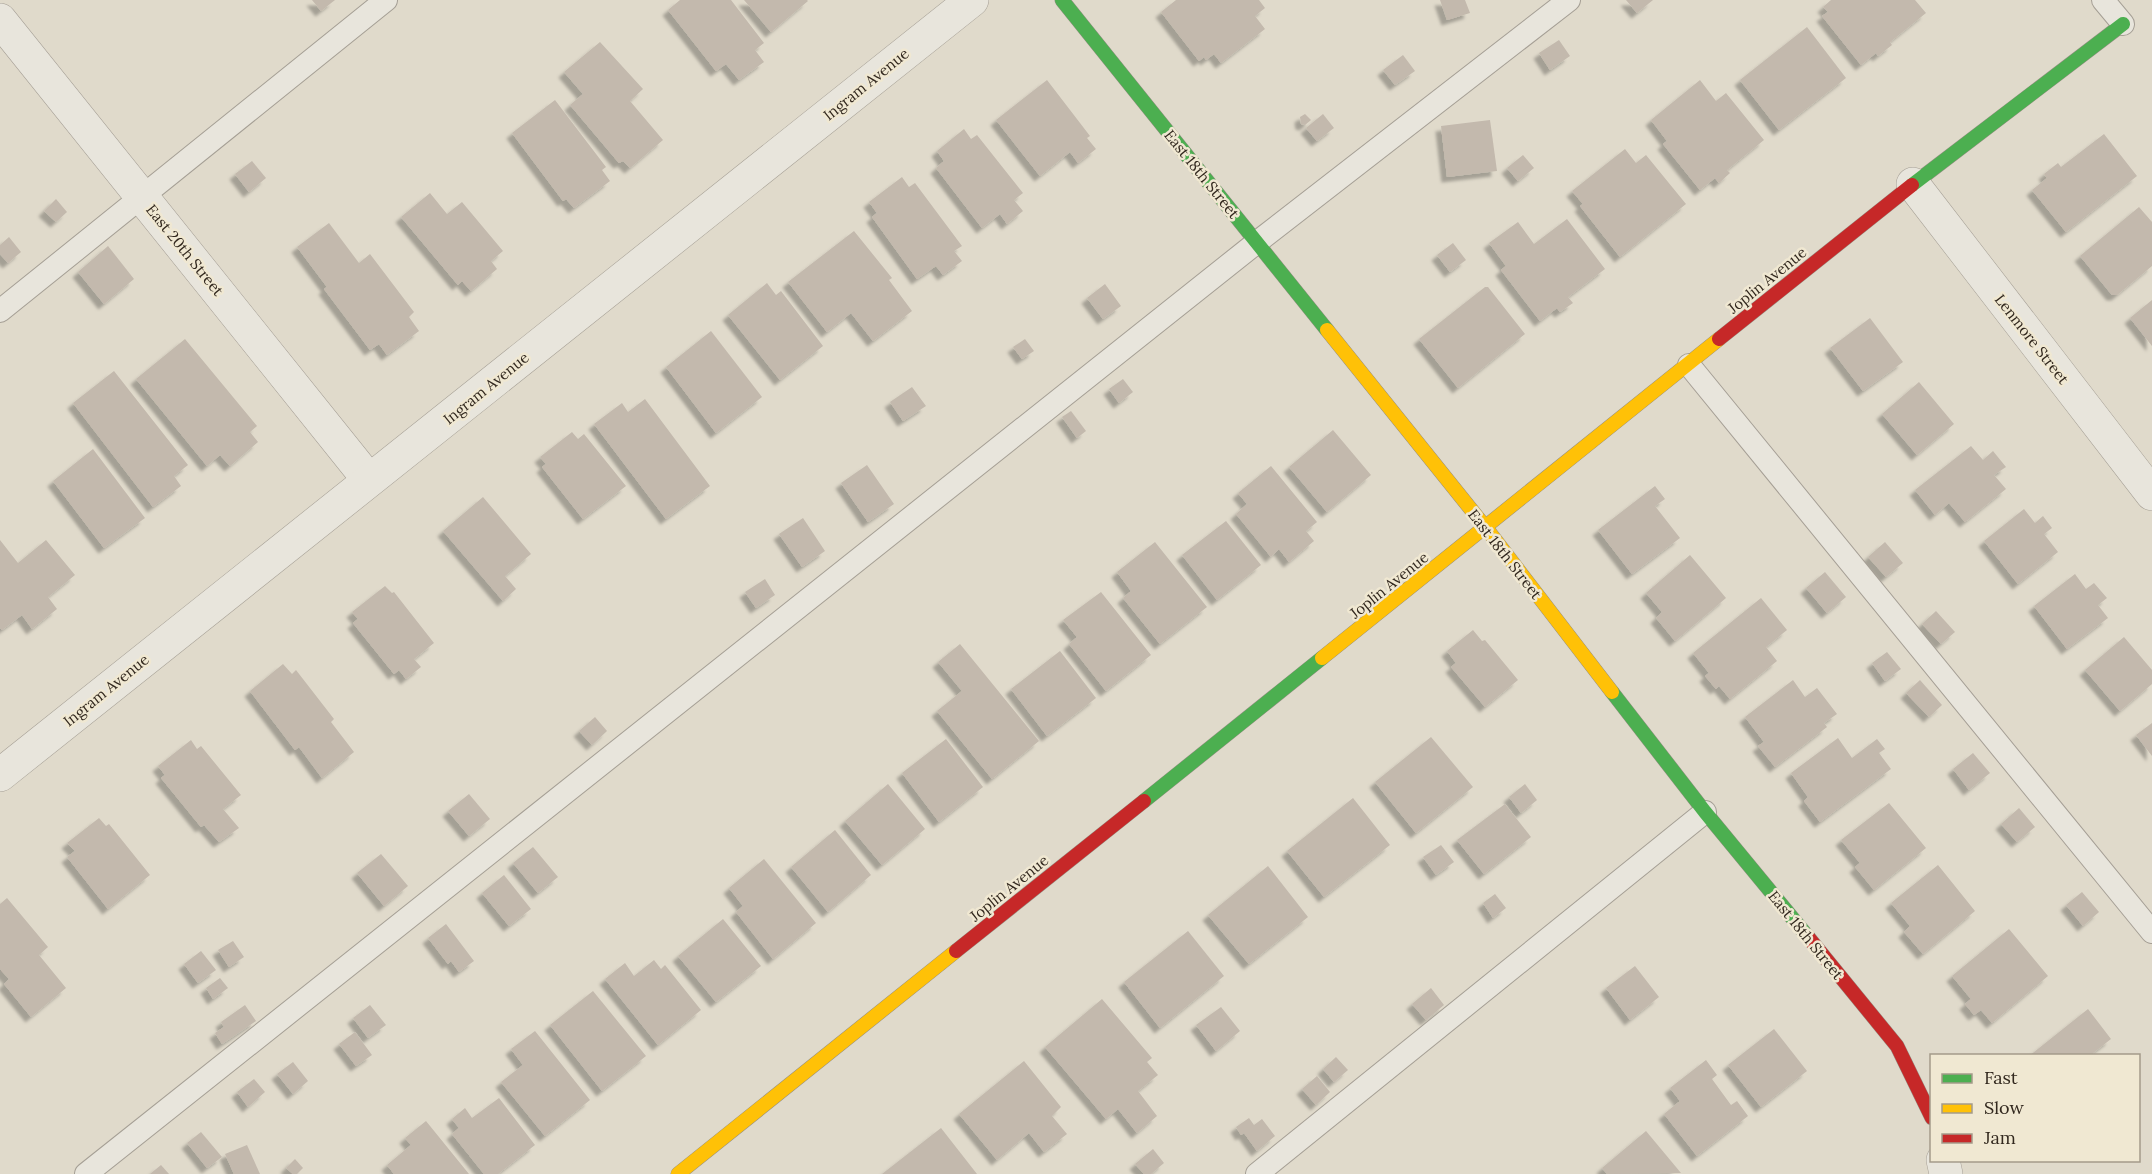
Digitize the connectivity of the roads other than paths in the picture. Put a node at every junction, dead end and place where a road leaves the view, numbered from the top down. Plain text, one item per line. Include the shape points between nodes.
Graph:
1 (386, 0) edge
2 (972, 0) edge
3 (1062, 0) edge
4 (1569, 0) edge
5 (2103, 0) edge
6 (0, 20) edge
7 (2123, 24) joint
8 (1913, 184) junction
9 (142, 197) junction
10 (1256, 243) junction
11 (0, 311) edge
12 (1689, 364) junction
13 (369, 480) junction
14 (2152, 494) edge
15 (1486, 528) junction
16 (0, 775) edge
17 (1705, 812) junction
18 (2152, 932) edge
19 (1930, 1114) edge
20 (86, 1174) edge
21 (678, 1174) edge
22 (1257, 1174) edge

1 - 9 lane
2 - 13 street, Ingram Avenue
3 - 10 street, East 18th Street
4 - 10 lane
5 - 7 lane
6 - 9 street, East 20th Street
7 - 8 street, Joplin Avenue
8 - 12 street, Joplin Avenue
8 - 14 street, Lenmore Street
9 - 11 lane
9 - 13 street, East 20th Street
10 - 15 street, East 18th Street
10 - 20 lane
12 - 15 street, Joplin Avenue
12 - 18 lane
13 - 16 street, Ingram Avenue
15 - 17 street, East 18th Street
15 - 21 street, Joplin Avenue
17 - 19 street, East 18th Street via 1897,1046
17 - 22 lane

